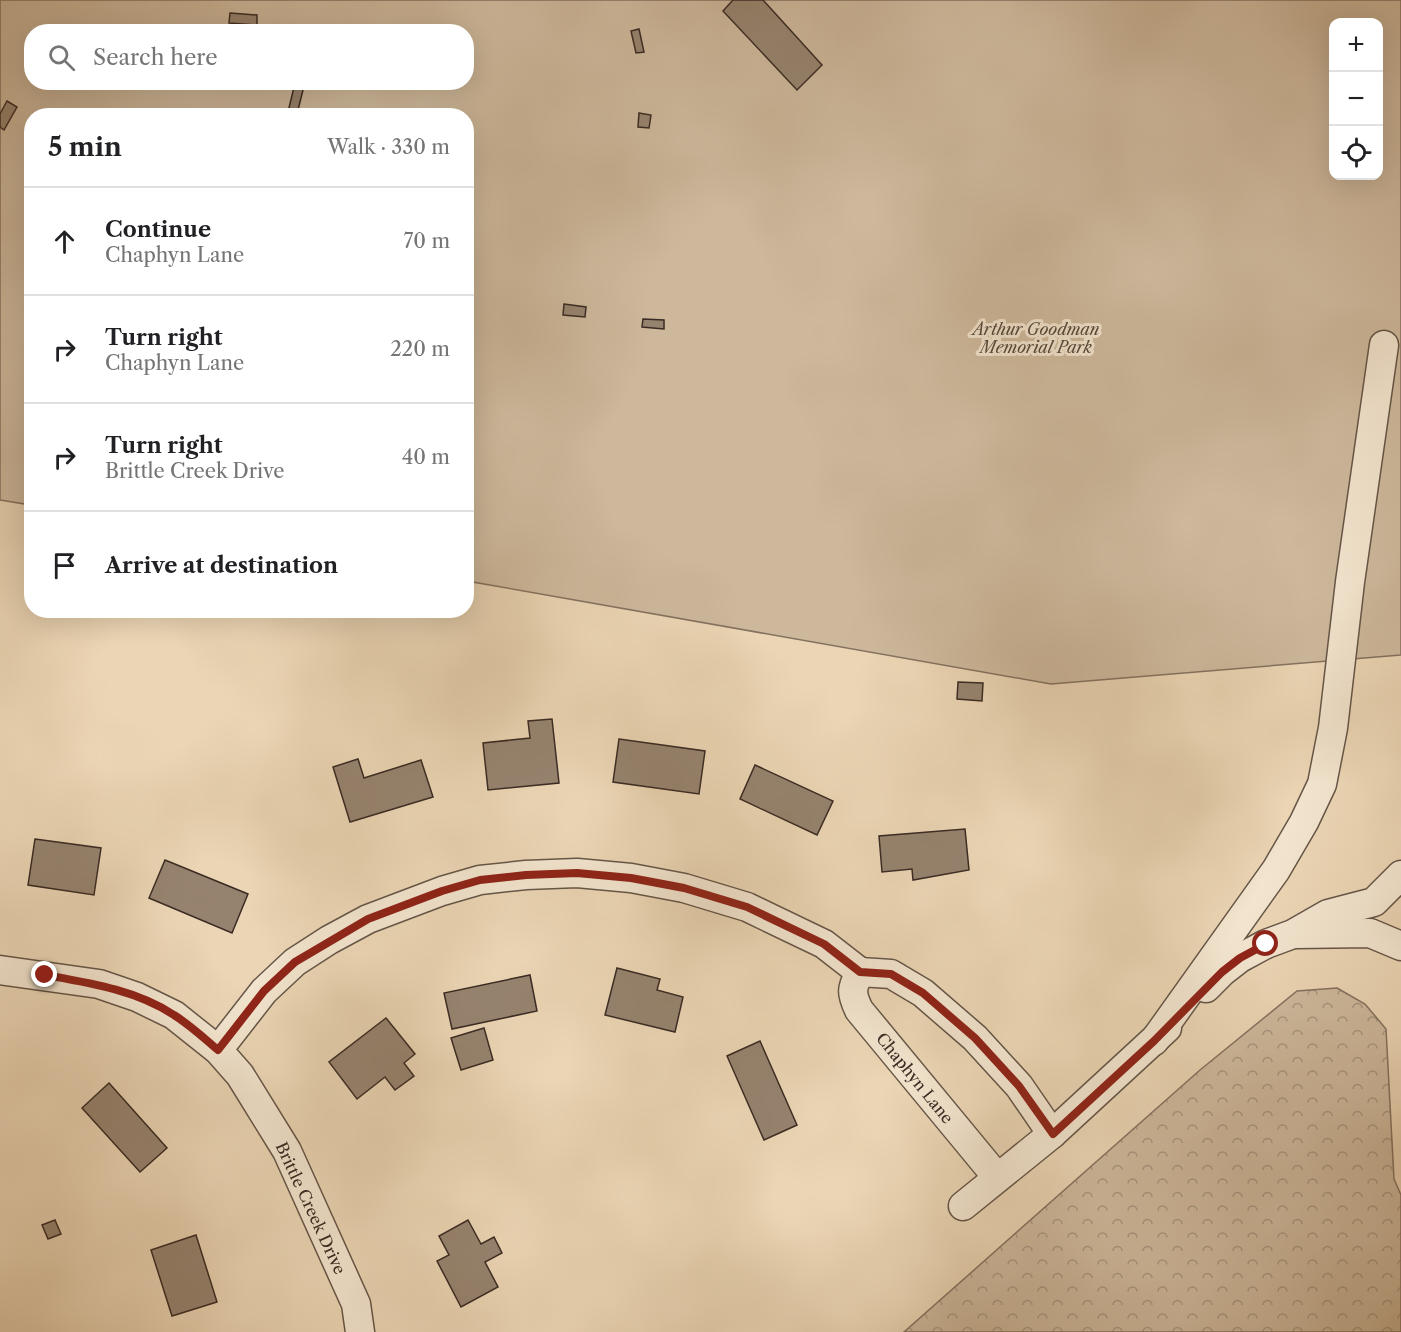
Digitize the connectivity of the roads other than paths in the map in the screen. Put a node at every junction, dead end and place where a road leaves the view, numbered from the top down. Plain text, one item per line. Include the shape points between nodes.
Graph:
1 (1384, 345) dead end
2 (1401, 875) edge
3 (1293, 934) junction
4 (1401, 946) edge
5 (0, 970) edge
6 (860, 972) junction
7 (1154, 1041) junction
8 (218, 1050) junction
9 (1053, 1134) junction
10 (997, 1178) junction
11 (963, 1206) dead end
12 (360, 1332) edge

1 - 7 street via 1333,728 1322,784 1276,870
2 - 3 street via 1374,902 1328,914
3 - 4 street via 1370,933
3 - 7 street via 1240,958
5 - 8 street, Brittle Creek Drive via 99,984 137,997 174,1015
6 - 8 street via 824,944 747,907 684,888 577,873 480,880 368,919 295,962 264,991
6 - 9 street via 891,974 923,993 975,1038 1019,1086
6 - 10 street, Chaphyn Lane via 852,994 859,1010
7 - 9 street
8 - 12 street, Brittle Creek Drive via 240,1075 287,1151 356,1304
9 - 10 street
10 - 11 street

